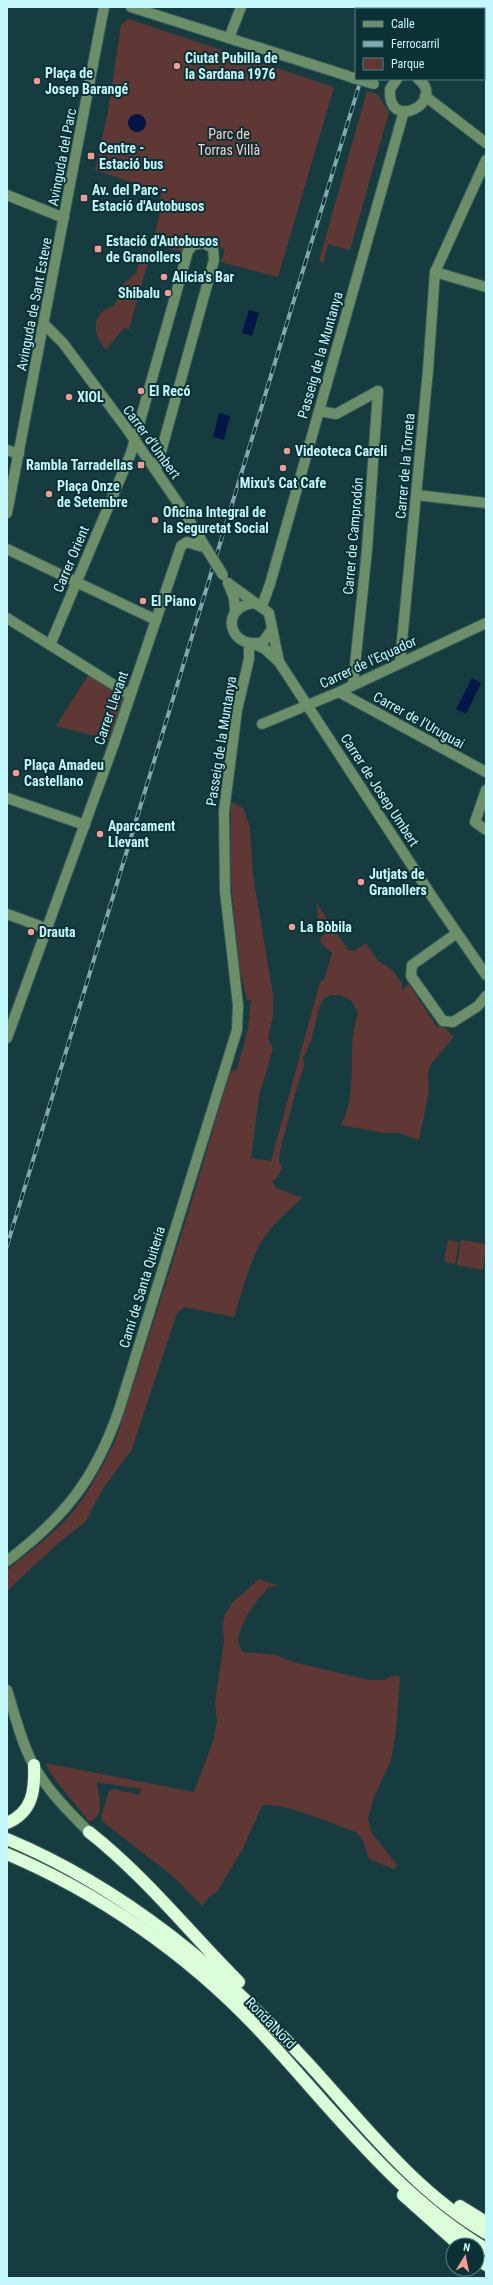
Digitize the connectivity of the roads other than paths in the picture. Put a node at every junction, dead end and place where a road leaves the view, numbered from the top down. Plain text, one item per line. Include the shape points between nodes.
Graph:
1 (104, 7) edge
2 (130, 7) edge
3 (241, 7) edge
4 (229, 38) junction
5 (355, 79) edge
6 (360, 80) edge
7 (396, 80) edge
8 (420, 80) edge
9 (390, 89) junction
10 (425, 96) junction
11 (404, 111) junction
12 (486, 143) edge
13 (486, 160) edge
14 (7, 195) edge
15 (64, 218) junction
16 (435, 272) junction
17 (486, 287) edge
18 (44, 324) junction
19 (319, 411) junction
20 (134, 440) junction
21 (7, 450) edge
22 (19, 454) junction
23 (156, 470) junction
24 (416, 495) junction
25 (486, 503) edge
26 (7, 513) edge
27 (196, 540) junction
28 (7, 549) edge
29 (225, 579) junction
30 (76, 582) junction
31 (258, 604) junction
32 (235, 612) junction
33 (7, 618) edge
34 (156, 620) junction
35 (486, 623) edge
36 (272, 629) junction
37 (252, 644) junction
38 (50, 645) junction
39 (279, 662) junction
40 (400, 662) junction
41 (353, 684) junction
42 (339, 692) junction
43 (130, 695) junction
44 (308, 705) junction
45 (262, 724) dead end
46 (486, 772) edge
47 (486, 790) edge
48 (7, 798) edge
49 (85, 825) junction
50 (486, 830) edge
51 (7, 914) edge
52 (48, 929) junction
53 (457, 934) junction
54 (486, 976) edge
55 (235, 987) joint
56 (486, 996) edge
57 (7, 1038) edge
58 (7, 1561) edge
59 (7, 1690) edge
60 (34, 1765) junction
61 (7, 1823) edge
62 (89, 1832) joint
63 (7, 1839) edge
64 (7, 1854) edge
65 (257, 2009) junction
66 (386, 2171) junction
67 (412, 2177) junction
68 (486, 2222) edge
69 (486, 2233) edge
70 (450, 2237) edge
71 (486, 2249) edge

1 - 15 street, Avinguda del Parc
2 - 4 street
3 - 4 street
4 - 5 street, bridge
6 - 9 street, bridge
7 - 9 street
8 - 10 street
9 - 11 street via 391,101 398,109
10 - 11 street via 419,108
10 - 12 street
11 - 19 street, Passeig de la Muntanya
13 - 16 street
14 - 15 street
15 - 18 street, Avinguda de Sant Esteve
16 - 17 street
16 - 24 street, Carrer de la Torreta
18 - 20 street, Carrer d'Umbert via 63,343
18 - 22 street, Avinguda de Sant Esteve
19 - 31 street, Passeig de la Muntanya via 270,584
19 - 41 street, Carrer de Camprodón via 336,414 378,391 367,550
20 - 23 street, Carrer d'Umbert
20 - 23 street, Carrer Orient via 141,425 188,251 196,244 206,243 214,251 214,260
20 - 30 street, Carrer Orient via 131,453
21 - 22 street
22 - 26 street, Avinguda de Sant Esteve
23 - 27 street, Carrer d'Umbert via 185,513
24 - 25 street
24 - 40 street, Carrer de la Torreta
27 - 29 street, Carrer d'Umbert, bridge via 206,548
27 - 34 street, Carrer Llevant via 181,546
28 - 30 street
29 - 31 street
29 - 32 street via 234,598
30 - 34 street
30 - 38 street, Carrer Orient
31 - 32 street via 243,604
31 - 36 street via 269,613
32 - 37 street via 232,628 242,641
33 - 38 street
34 - 43 street, Carrer Llevant
35 - 40 street, Carrer de l'Equador
36 - 37 street via 263,642
36 - 39 street
37 - 39 street via 265,649
37 - 55 street, Passeig de la Muntanya via 237,710 224,810 225,891
38 - 43 street
39 - 44 street, Carrer de Josep Umbert
40 - 41 street, Carrer de l'Equador
41 - 42 street, Carrer de l'Equador
42 - 44 street, Carrer de l'Equador
42 - 46 street, Carrer de l'Uruguai
43 - 49 street, Carrer Llevant
44 - 45 street, Carrer de l'Equador
44 - 53 street, Carrer de Josep Umbert
47 - 50 street via 475,822
48 - 49 street
49 - 52 street, Carrer Llevant
51 - 52 street
52 - 57 street, Carrer Llevant
53 - 54 street, Carrer de Josep Umbert
53 - 56 street via 412,965 411,976 443,1021 453,1022 478,1006
55 - 58 street, Camí de Santa Quiteria via 238,1005 237,1030 111,1433 89,1476 62,1514
59 - 60 street via 24,1745
60 - 61 highway via 34,1782 27,1810
60 - 62 street via 64,1807
62 - 65 highway via 141,1879 252,1996
63 - 65 highway, Ronda Nord via 63,1866 133,1908 188,1949
64 - 66 highway, Ronda Nord via 32,1864 84,1893 178,1956 255,2026
65 - 67 highway, Ronda Nord via 376,2141
66 - 70 highway via 395,2188
66 - 71 highway, Ronda Nord via 439,2217
67 - 68 highway
67 - 69 highway, Ronda Nord via 437,2199

